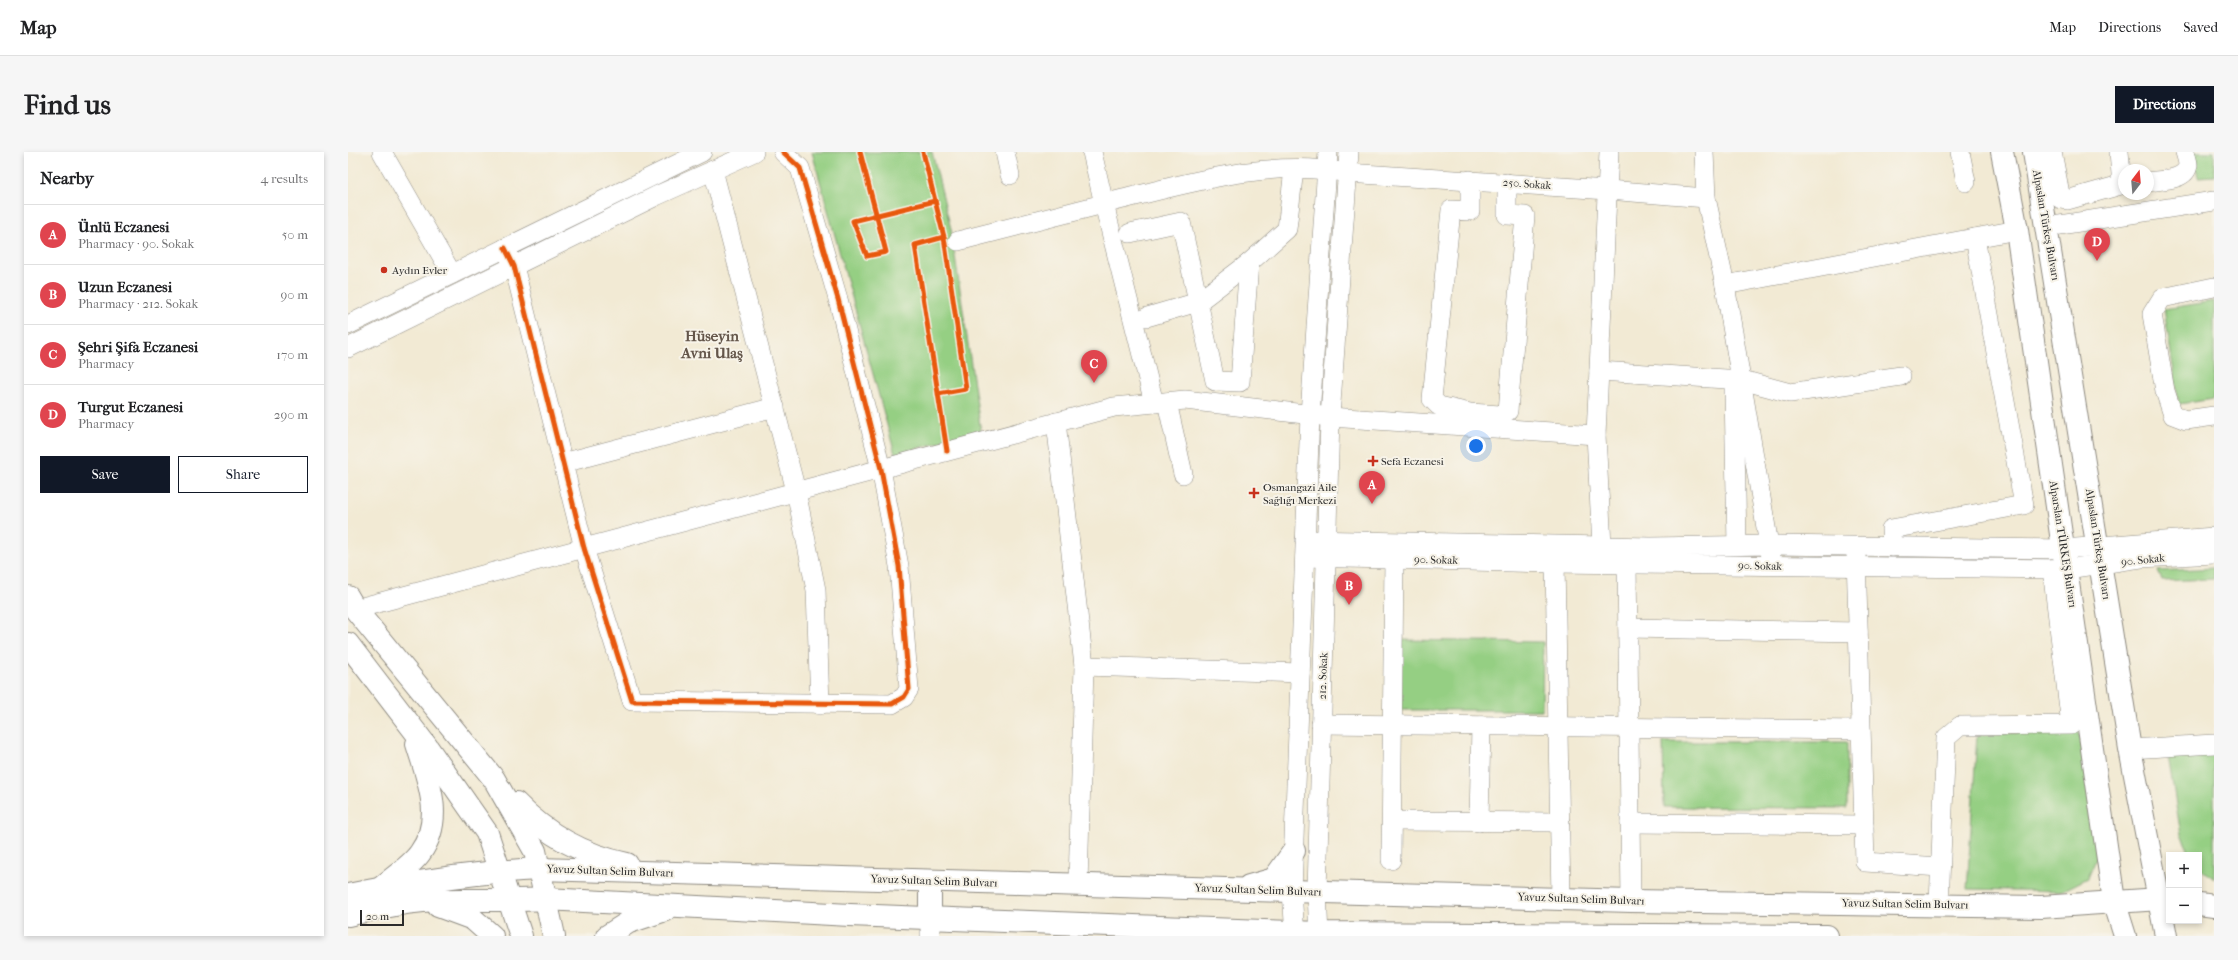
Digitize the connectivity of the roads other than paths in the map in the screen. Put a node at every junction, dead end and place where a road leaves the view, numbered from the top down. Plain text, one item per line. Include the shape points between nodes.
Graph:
1 (382, 152) edge
2 (702, 152) edge
3 (754, 152) edge
4 (783, 152) edge
5 (1005, 152) edge
6 (1092, 152) edge
7 (1349, 152) edge
8 (1609, 152) edge
9 (1704, 152) edge
10 (1960, 152) edge
11 (2002, 152) edge
12 (2034, 152) edge
13 (2052, 152) edge
14 (2119, 152) edge
15 (2185, 152) edge
16 (1328, 161) edge
17 (2120, 164) edge
18 (1294, 169) junction
19 (713, 170) junction
20 (1347, 173) junction
21 (1010, 174) dead end
22 (1470, 180) junction
23 (2154, 181) edge
24 (1966, 182) dead end
25 (1507, 183) junction
26 (2118, 185) edge
27 (1608, 190) junction
28 (1706, 198) junction
29 (2214, 200) edge
30 (1104, 204) junction
31 (2047, 227) junction
32 (2017, 230) junction
33 (1130, 233) dead end
34 (1975, 238) junction
35 (958, 241) dead end
36 (505, 248) junction
37 (1249, 263) junction
38 (514, 266) junction
39 (452, 274) junction
40 (1725, 285) junction
41 (2214, 287) edge
42 (1198, 302) junction
43 (1147, 316) dead end
44 (348, 325) edge
45 (348, 348) edge
46 (1599, 371) junction
47 (1901, 376) dead end
48 (1738, 380) junction
49 (1160, 402) junction
50 (775, 407) junction
51 (1310, 414) junction
52 (2214, 416) edge
53 (1330, 417) junction
54 (1056, 422) junction
55 (1596, 435) junction
56 (563, 463) junction
57 (881, 469) junction
58 (1183, 474) dead end
59 (796, 491) junction
60 (2214, 537) edge
61 (1736, 545) junction
62 (1769, 545) junction
63 (1602, 546) junction
64 (1856, 546) junction
65 (1892, 546) junction
66 (584, 548) junction
67 (1305, 548) junction
68 (1327, 549) junction
69 (2214, 554) edge
70 (2099, 555) junction
71 (1394, 559) junction
72 (2061, 562) junction
73 (1555, 563) junction
74 (1627, 564) junction
75 (1772, 566) junction
76 (1857, 567) junction
77 (352, 603) edge
78 (1628, 628) junction
79 (1858, 632) junction
80 (348, 644) edge
81 (1084, 666) junction
82 (1300, 673) junction
83 (820, 705) junction
84 (1322, 724) junction
85 (1393, 725) junction
86 (1481, 726) junction
87 (1629, 726) junction
88 (1558, 727) junction
89 (413, 729) junction
90 (1861, 730) junction
91 (2214, 744) edge
92 (2130, 749) junction
93 (494, 779) junction
94 (1392, 821) junction
95 (1479, 822) junction
96 (1560, 822) junction
97 (1630, 823) junction
98 (1864, 825) junction
99 (1294, 851) junction
100 (1392, 860) dead end
101 (1940, 867) junction
102 (539, 869) junction
103 (500, 871) junction
104 (673, 874) junction
105 (930, 881) junction
106 (1078, 885) junction
107 (380, 888) junction
108 (1237, 890) junction
109 (1292, 891) junction
110 (1317, 892) junction
111 (348, 895) edge
112 (546, 899) junction
113 (1561, 899) junction
114 (2164, 899) edge
115 (424, 901) junction
116 (511, 901) junction
117 (1631, 901) junction
118 (2114, 901) junction
119 (1939, 904) junction
120 (2202, 904) edge
121 (676, 906) junction
122 (2214, 906) edge
123 (348, 915) edge
124 (930, 927) edge
125 (1076, 930) edge
126 (1249, 933) edge
127 (1295, 934) edge
128 (1319, 934) edge
129 (1532, 935) edge
130 (492, 936) edge
131 (521, 936) edge
132 (554, 936) edge
133 (607, 936) edge
134 (1741, 936) edge
135 (1812, 936) edge
136 (1828, 936) edge
137 (2125, 936) edge
138 (2166, 936) edge

1 - 39 street
2 - 36 street
3 - 19 street
4 - 57 street via 800,168 838,299
5 - 21 street
6 - 30 street
7 - 20 street, 212. Sokak
8 - 27 street
9 - 28 street
10 - 24 street
11 - 32 main road, Alparslan TÜRKEŞ Bulvarı
12 - 31 main road, Alpaslan Türkeş Bulvarı
13 - 26 street via 2061,199 2067,200
14 - 17 street
15 - 23 street via 2188,165 2185,170 2174,178
16 - 18 street, 250. Sokak
16 - 20 street, 250. Sokak
16 - 51 street
18 - 30 street, 250. Sokak via 1241,172
18 - 37 street via 1287,229
19 - 38 street
19 - 50 street
20 - 22 street, 250. Sokak
20 - 53 street, 212. Sokak
22 - 25 street, 250. Sokak
22 - 25 street via 1470,211 1451,210 1432,399 1438,406 1470,413 1500,415 1508,410 1524,216 1507,215
25 - 27 street, 250. Sokak
27 - 28 street, 250. Sokak
27 - 46 street
28 - 40 street
29 - 31 street
30 - 35 street, 250. Sokak
30 - 49 street
31 - 70 main road, Alpaslan Türkeş Bulvarı
32 - 34 street
32 - 72 main road, Alparslan TÜRKEŞ Bulvarı
33 - 42 street via 1181,222
34 - 40 street
34 - 65 street via 2024,505 1891,529
36 - 38 street
36 - 39 street
37 - 42 street
37 - 42 street via 1240,382 1214,381
38 - 45 street
38 - 56 street
39 - 44 street
40 - 48 street
41 - 52 street via 2162,298 2152,314 2165,391 2173,415 2186,420
42 - 43 street
46 - 48 street
46 - 55 street
47 - 48 street via 1790,393
48 - 61 street
48 - 62 street
49 - 51 street via 1184,400
49 - 54 street via 1114,407
49 - 58 street
50 - 56 street
50 - 59 street
51 - 53 street
51 - 67 street
53 - 55 street
53 - 68 street, 212. Sokak
54 - 57 street
54 - 81 street
55 - 63 street
56 - 66 street
57 - 59 street
57 - 83 street via 899,566 909,689 904,697 892,704
59 - 66 street
59 - 83 street via 816,590
60 - 70 street, 90. Sokak
61 - 62 street, 90. Sokak
61 - 63 street, 90. Sokak
62 - 64 street, 90. Sokak
62 - 75 street
63 - 68 street, 90. Sokak
64 - 65 street, 90. Sokak
64 - 76 street
65 - 72 street, 90. Sokak
66 - 77 street
66 - 83 street via 632,701
67 - 68 street, 90. Sokak
67 - 82 street
68 - 71 street, 90. Sokak
68 - 84 street, 212. Sokak
69 - 70 street, 90. Sokak via 2141,558
70 - 72 street, 90. Sokak
70 - 92 main road, Alpaslan Türkeş Bulvarı
71 - 73 street, 90. Sokak
71 - 85 street
72 - 76 street, 90. Sokak
72 - 101 street via 2071,725 1960,726 1946,738
72 - 118 main road, Alparslan TÜRKEŞ Bulvarı
73 - 74 street, 90. Sokak
73 - 88 street
74 - 75 street, 90. Sokak
74 - 78 street
75 - 76 street, 90. Sokak
76 - 79 street
77 - 93 main road
78 - 79 street
78 - 87 street
79 - 90 street
80 - 89 main road
81 - 82 street
81 - 106 street
82 - 99 street
84 - 85 street
84 - 110 street, 212. Sokak
85 - 86 street
85 - 94 street
86 - 88 street
86 - 95 street
87 - 88 street
87 - 90 street
87 - 97 street
88 - 96 street
89 - 103 main road via 487,833
89 - 107 main road via 433,796 434,818 430,836 420,854
90 - 98 street
91 - 92 street
92 - 114 main road, Alpaslan Türkeş Bulvarı
93 - 102 main road via 535,851
93 - 104 main road via 531,818 562,841 581,851 617,862
94 - 95 street
94 - 100 street
95 - 96 street
96 - 113 street
97 - 98 street
97 - 117 street
98 - 101 street via 1865,862
99 - 108 main road via 1274,878
99 - 109 street
101 - 119 street
102 - 103 main road, Yavuz Sultan Selim Bulvarı
102 - 104 main road, Yavuz Sultan Selim Bulvarı
102 - 112 main road
103 - 107 main road, Yavuz Sultan Selim Bulvarı
103 - 116 main road
104 - 105 main road, Yavuz Sultan Selim Bulvarı
105 - 106 main road, Yavuz Sultan Selim Bulvarı
105 - 124 main road
106 - 108 main road, Yavuz Sultan Selim Bulvarı
107 - 111 main road, Yavuz Sultan Selim Bulvarı
108 - 109 main road, Yavuz Sultan Selim Bulvarı
109 - 110 main road, Yavuz Sultan Selim Bulvarı
109 - 127 street
110 - 113 main road, Yavuz Sultan Selim Bulvarı
110 - 128 street, 212. Sokak
112 - 116 main road
112 - 121 main road
112 - 132 main road
113 - 117 main road, Yavuz Sultan Selim Bulvarı
114 - 118 main road, Yavuz Sultan Selim Bulvarı
114 - 138 main road, Alpaslan Türkeş Bulvarı
115 - 116 main road
115 - 123 main road
115 - 130 main road via 473,919
116 - 131 main road
117 - 119 main road, Yavuz Sultan Selim Bulvarı
118 - 119 main road, Yavuz Sultan Selim Bulvarı via 2041,907
118 - 137 main road, Alparslan TÜRKEŞ Bulvarı
120 - 122 main road
121 - 124 main road
121 - 133 main road via 629,922
124 - 125 main road
125 - 126 main road
126 - 127 main road
127 - 128 main road
128 - 129 main road
129 - 134 main road
134 - 135 main road
135 - 136 main road

